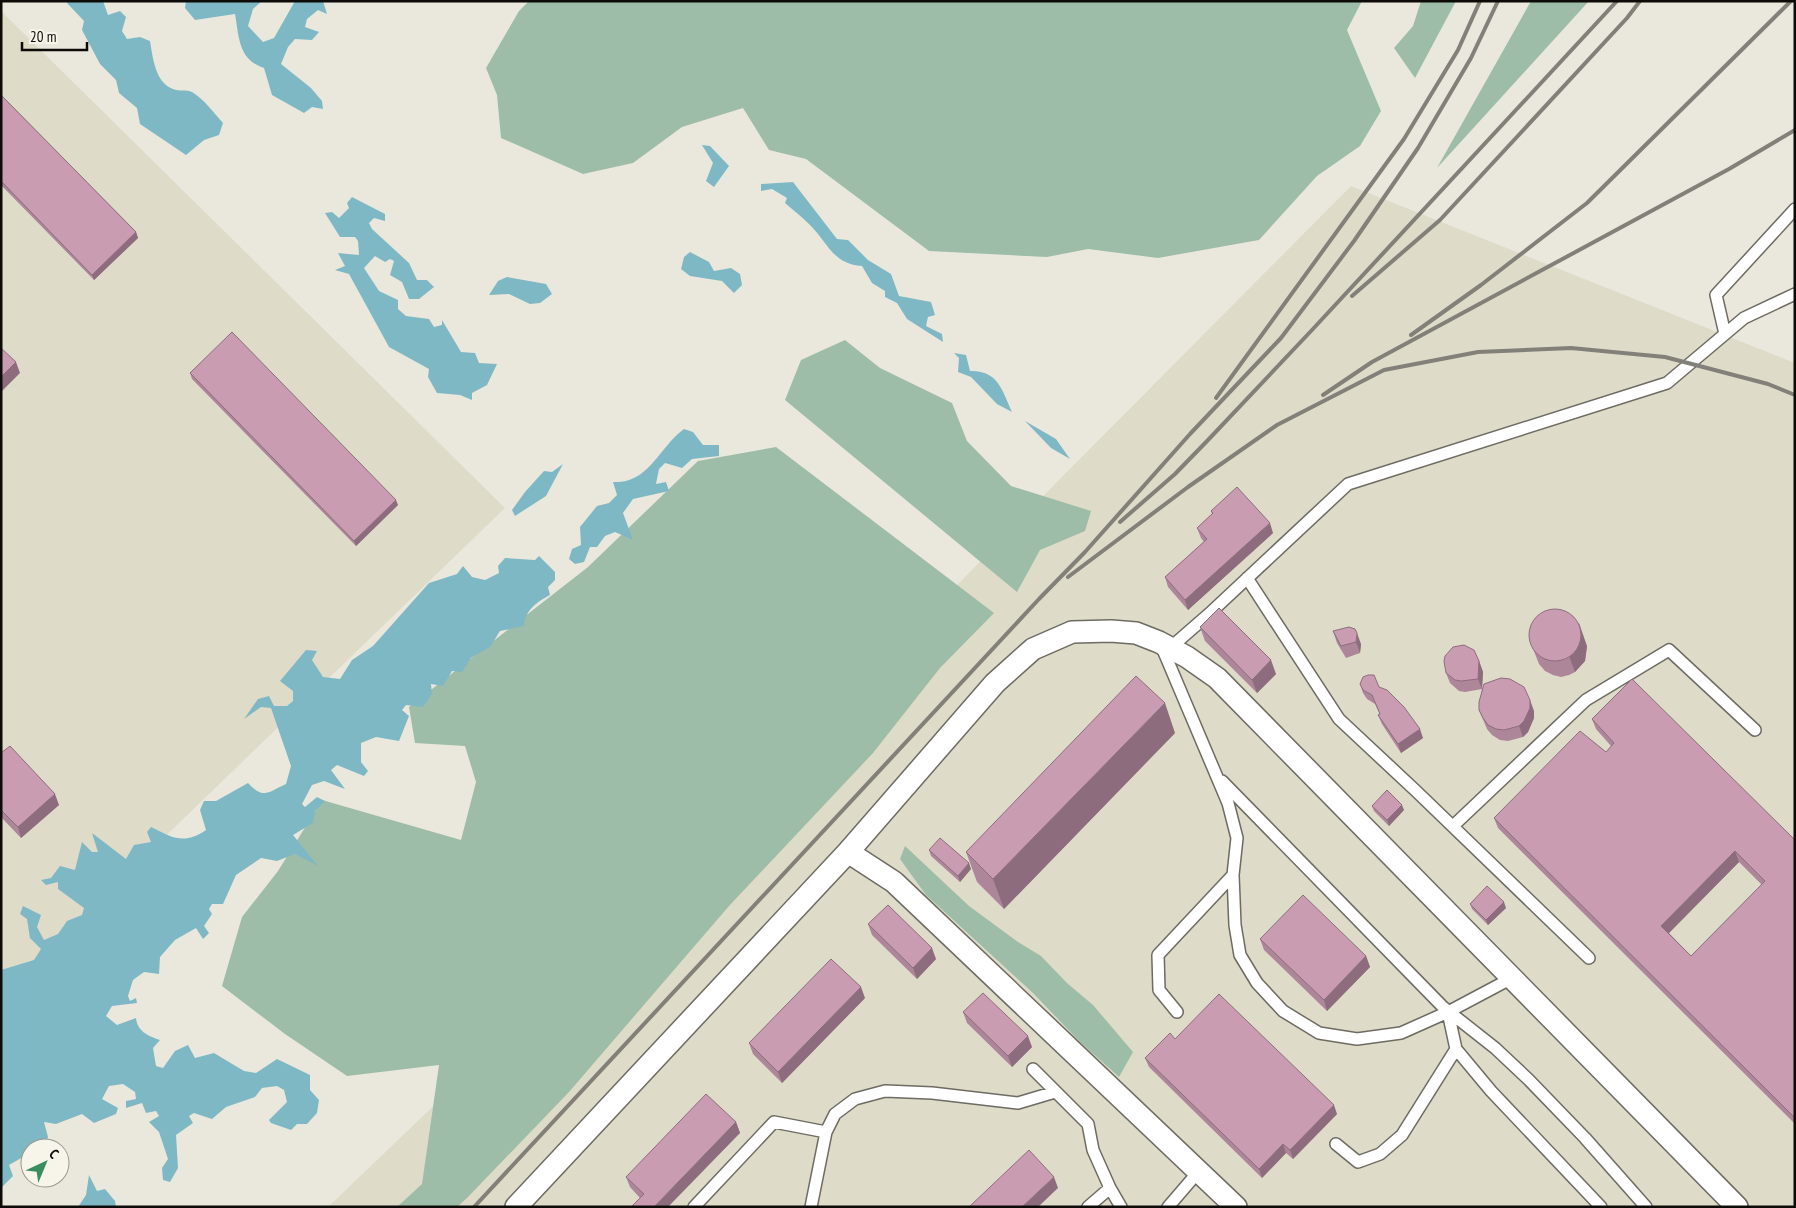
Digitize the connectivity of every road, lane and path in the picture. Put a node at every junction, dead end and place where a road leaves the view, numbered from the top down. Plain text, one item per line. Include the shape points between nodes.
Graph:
1 (1795, 209) edge
2 (1795, 294) edge
3 (1725, 334) junction
4 (1248, 578) junction
5 (1165, 645) junction
6 (1755, 730) dead end
7 (1217, 777) junction
8 (1453, 826) junction
9 (848, 852) junction
10 (1234, 875) junction
11 (1590, 958) dead end
12 (1512, 978) junction
13 (1177, 1012) dead end
14 (1448, 1012) junction
15 (1456, 1049) junction
16 (1033, 1069) dead end
17 (1055, 1092) junction
18 (826, 1132) junction
19 (1336, 1144) dead end
20 (1199, 1171) junction
21 (1110, 1188) junction
22 (516, 1207) edge
23 (694, 1207) edge
24 (811, 1207) edge
25 (1088, 1207) edge
26 (1121, 1207) edge
27 (1168, 1207) edge
28 (1236, 1207) edge
29 (1601, 1207) edge
30 (1646, 1207) edge
31 (1737, 1207) edge

1 - 3 lane via 1716,294
2 - 3 lane via 1744,318
3 - 4 lane via 1667,383 1348,484
4 - 5 lane
4 - 8 lane via 1339,719
5 - 7 lane
5 - 9 street via 1136,633 1072,632 1034,649 995,684
5 - 12 street via 1217,678
6 - 8 lane via 1669,650 1586,700
7 - 10 lane via 1237,838
7 - 14 lane
8 - 11 lane
9 - 20 street via 894,882
9 - 22 street
10 - 13 lane via 1158,955 1159,990
10 - 14 lane via 1235,924 1240,955 1257,983 1283,1011 1319,1033 1357,1039 1401,1033
12 - 14 lane
12 - 31 street
14 - 15 lane
14 - 30 lane via 1495,1048 1529,1080
15 - 19 lane via 1402,1136 1380,1154 1358,1162
15 - 29 lane via 1491,1091
16 - 17 lane
17 - 18 lane via 1018,1103 885,1091 855,1099 835,1114
17 - 21 lane via 1088,1124 1094,1150
18 - 23 lane via 774,1122
18 - 24 lane
20 - 27 lane
20 - 28 street
21 - 25 lane
21 - 26 lane

